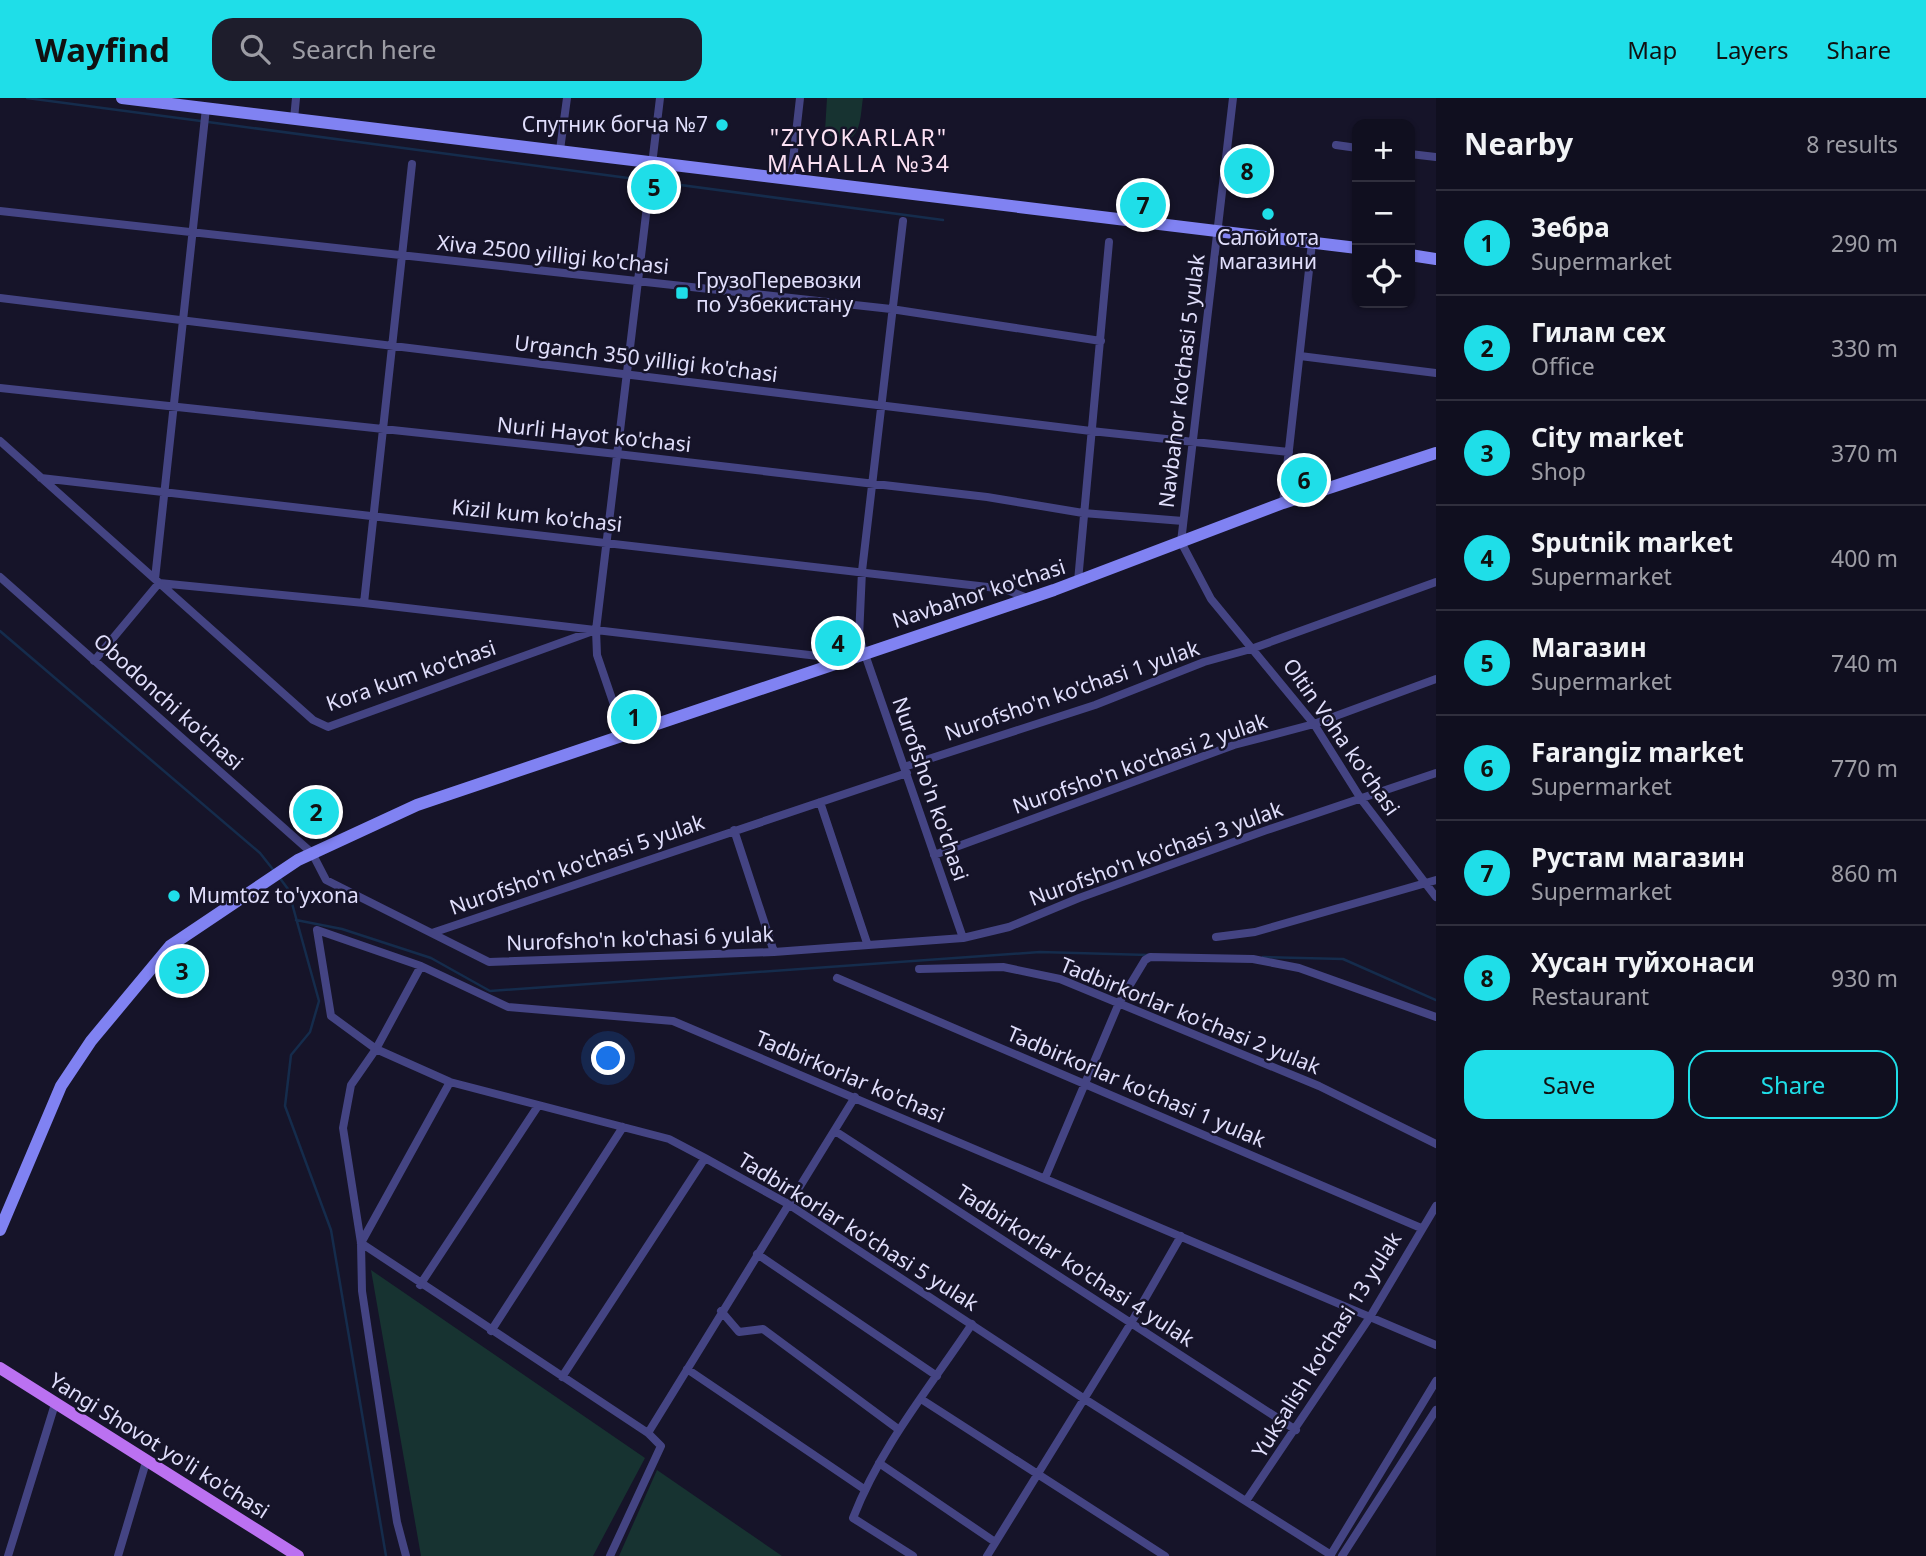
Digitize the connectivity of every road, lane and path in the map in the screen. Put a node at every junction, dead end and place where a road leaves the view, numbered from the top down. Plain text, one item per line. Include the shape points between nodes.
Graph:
1 (122, 98) edge
2 (296, 98) edge
3 (567, 98) edge
4 (660, 98) edge
5 (800, 98) edge
6 (1233, 98) edge
7 (206, 108) junction
8 (294, 119) junction
9 (1336, 145) dead end
10 (1352, 147) edge
11 (560, 150) junction
12 (1415, 155) edge
13 (1436, 157) edge
14 (653, 161) junction
15 (412, 164) dead end
16 (791, 178) junction
17 (0, 211) edge
18 (903, 221) dead end
19 (1217, 230) junction
20 (194, 233) junction
21 (1109, 242) dead end
22 (1312, 243) junction
23 (1352, 247) edge
24 (402, 256) junction
25 (1415, 256) edge
26 (1436, 258) edge
27 (638, 283) junction
28 (0, 298) edge
29 (891, 309) junction
30 (184, 319) junction
31 (1101, 341) junction
32 (392, 345) junction
33 (1300, 356) junction
34 (1436, 373) edge
35 (627, 374) junction
36 (0, 388) edge
37 (880, 405) junction
38 (174, 408) junction
39 (383, 429) junction
40 (1091, 431) junction
41 (0, 442) edge
42 (1193, 443) junction
43 (1289, 453) junction
44 (1436, 453) edge
45 (617, 454) junction
46 (41, 478) junction
47 (872, 484) junction
48 (165, 490) junction
49 (1283, 503) junction
50 (1083, 513) junction
51 (374, 515) junction
52 (1183, 521) junction
53 (607, 542) junction
54 (1181, 542) junction
55 (862, 570) junction
56 (0, 577) edge
57 (157, 581) junction
58 (1078, 581) junction
59 (1436, 582) edge
60 (1027, 598) junction
61 (364, 603) junction
62 (596, 630) junction
63 (1251, 649) junction
64 (864, 652) junction
65 (844, 659) junction
66 (94, 661) junction
67 (1436, 679) edge
68 (1314, 724) junction
69 (625, 737) junction
70 (905, 770) junction
71 (1436, 773) edge
72 (1361, 799) junction
73 (820, 802) junction
74 (734, 830) junction
75 (312, 853) junction
76 (934, 855) junction
77 (1436, 880) edge
78 (1426, 883) junction
79 (1436, 897) edge
80 (432, 933) junction
81 (1216, 937) dead end
82 (963, 938) junction
83 (867, 943) junction
84 (774, 952) junction
85 (421, 965) junction
86 (919, 969) dead end
87 (838, 978) dead end
88 (1119, 1003) junction
89 (331, 1016) joint
90 (1436, 1017) edge
91 (376, 1049) junction
92 (450, 1082) junction
93 (1085, 1083) junction
94 (855, 1097) junction
95 (538, 1107) junction
96 (623, 1127) junction
97 (835, 1131) junction
98 (1436, 1144) edge
99 (705, 1158) junction
100 (1045, 1178) junction
101 (788, 1204) junction
102 (1436, 1206) edge
103 (1421, 1228) junction
104 (0, 1230) edge
105 (1181, 1236) junction
106 (361, 1243) junction
107 (757, 1254) junction
108 (420, 1285) junction
109 (721, 1311) junction
110 (1370, 1317) junction
111 (1131, 1323) junction
112 (972, 1324) junction
113 (491, 1331) junction
114 (1436, 1345) edge
115 (0, 1368) edge
116 (687, 1369) junction
117 (937, 1376) junction
118 (562, 1377) junction
119 (1436, 1381) edge
120 (1083, 1398) junction
121 (921, 1399) junction
122 (55, 1404) junction
123 (1436, 1410) edge
124 (898, 1429) junction
125 (1296, 1430) junction
126 (648, 1433) junction
127 (146, 1462) junction
128 (879, 1462) junction
129 (1039, 1474) junction
130 (864, 1489) junction
131 (1246, 1501) junction
132 (995, 1542) junction
133 (0, 1548) edge
134 (8, 1555) edge
135 (1331, 1555) edge
136 (118, 1556) edge
137 (298, 1556) edge
138 (406, 1556) edge
139 (610, 1556) edge
140 (913, 1556) edge
141 (987, 1556) edge
142 (1165, 1556) edge
143 (1342, 1556) edge

1 - 7 main road
2 - 8 street
3 - 11 street
4 - 14 street
5 - 16 street
6 - 19 street, Navbahor ko'chasi 5 yulak
7 - 8 main road
7 - 20 street
8 - 11 main road
9 - 10 street
11 - 14 main road
12 - 13 street
14 - 16 main road
14 - 27 street
15 - 24 street
16 - 19 main road
17 - 20 street, Xiva 2500 yilligi ko'chasi
18 - 29 street, Nurofsho'n ko'chasi
19 - 22 main road
19 - 42 street, Navbahor ko'chasi 5 yulak
20 - 24 street, Xiva 2500 yilligi ko'chasi
20 - 30 street
21 - 31 street
22 - 23 main road
22 - 33 street
24 - 27 street, Xiva 2500 yilligi ko'chasi
24 - 32 street
25 - 26 main road
27 - 29 street, Xiva 2500 yilligi ko'chasi
27 - 35 street
28 - 30 street, Urganch 350 yilligi ko'chasi
29 - 31 street, Xiva 2500 yilligi ko'chasi
29 - 37 street, Nurofsho'n ko'chasi
30 - 32 street, Urganch 350 yilligi ko'chasi
30 - 38 street
31 - 40 street
32 - 35 street, Urganch 350 yilligi ko'chasi
32 - 39 street
33 - 34 street
33 - 43 street
35 - 37 street, Urganch 350 yilligi ko'chasi
35 - 45 street
36 - 38 street, Nurli Hayot ko'chasi
37 - 40 street, Urganch 350 yilligi ko'chasi
37 - 47 street, Nurofsho'n ko'chasi
38 - 39 street, Nurli Hayot ko'chasi
38 - 48 street
39 - 45 street, Nurli Hayot ko'chasi
39 - 51 street
40 - 42 street, Urganch 350 yilligi ko'chasi
40 - 50 street
41 - 46 street, Kora kum ko'chasi
42 - 43 street, Urganch 350 yilligi ko'chasi
42 - 52 street, Navbahor ko'chasi 5 yulak
43 - 49 street
44 - 49 main road, Navbahor ko'chasi
45 - 47 street, Nurli Hayot ko'chasi
45 - 53 street
46 - 48 street, Kizil kum ko'chasi
46 - 57 street, Kora kum ko'chasi
47 - 50 street, Nurli Hayot ko'chasi
47 - 55 street, Nurofsho'n ko'chasi
48 - 51 street, Kizil kum ko'chasi
48 - 57 street
49 - 54 main road, Navbahor ko'chasi
50 - 52 street, Nurli Hayot ko'chasi
50 - 58 street
51 - 53 street, Kizil kum ko'chasi
51 - 61 street
52 - 54 street, Navbahor ko'chasi 5 yulak
53 - 55 street, Kizil kum ko'chasi
53 - 62 street
54 - 58 main road, Navbahor ko'chasi
54 - 63 street, Oltin Voha ko'chasi via 1211,599
55 - 60 street, Kizil kum ko'chasi via 1005,589
55 - 64 street, Nurofsho'n ko'chasi via 859,636
56 - 66 street, Obodonchi ko'chasi
57 - 61 street, Kora kum ko'chasi
57 - 62 street, Kora kum ko'chasi via 313,720 328,727
57 - 66 street
58 - 60 main road, Navbahor ko'chasi
59 - 63 street, Nurofsho'n ko'chasi 1 yulak
60 - 64 main road, Navbahor ko'chasi
61 - 62 street, Kora kum ko'chasi
62 - 65 street, Kora kum ko'chasi
62 - 69 street via 597,655
63 - 68 street, Oltin Voha ko'chasi
63 - 70 street, Nurofsho'n ko'chasi 1 yulak
64 - 65 main road, Navbahor ko'chasi
64 - 70 street, Nurofsho'n ko'chasi
65 - 69 main road, Navbahor ko'chasi
66 - 75 street, Obodonchi ko'chasi
67 - 68 street, Nurofsho'n ko'chasi 2 yulak
68 - 72 street, Oltin Voha ko'chasi
68 - 76 street, Nurofsho'n ko'chasi 2 yulak via 1234,744
69 - 75 main road, Navbahor ko'chasi via 417,805
70 - 73 street, Nurofsho'n ko'chasi 5 yulak
70 - 76 street, Nurofsho'n ko'chasi
71 - 72 street, Nurofsho'n ko'chasi 3 yulak
72 - 78 street, Oltin Voha ko'chasi
72 - 82 street, Nurofsho'n ko'chasi 3 yulak via 1009,927
73 - 74 street, Nurofsho'n ko'chasi 5 yulak
73 - 83 street
74 - 80 street, Nurofsho'n ko'chasi 5 yulak
74 - 84 street, Nurofsho'n ko'chasi 5 yulak
75 - 80 street, Nurofsho'n ko'chasi 6 yulak via 326,880
75 - 104 main road, Navbahor ko'chasi via 170,946 91,1041 61,1086
76 - 82 street, Nurofsho'n ko'chasi
77 - 78 street
78 - 79 street, Oltin Voha ko'chasi
78 - 81 street via 1255,932
80 - 84 street, Nurofsho'n ko'chasi 6 yulak via 489,962
82 - 83 street, Nurofsho'n ko'chasi 6 yulak
83 - 84 street, Nurofsho'n ko'chasi 6 yulak
85 - 89 street, Tadbirkorlar ko'chasi via 317,930
85 - 91 street
85 - 94 street, Tadbirkorlar ko'chasi via 508,1007 673,1021
86 - 88 street, Tadbirkorlar ko'chasi 2 yulak via 1003,967 1060,979
87 - 93 street, Tadbirkorlar ko'chasi 1 yulak
88 - 90 street via 1150,957 1253,959 1317,973
88 - 93 street
88 - 98 street, Tadbirkorlar ko'chasi 2 yulak via 1319,1086
89 - 91 street, Tadbirkorlar ko'chasi 5 yulak
91 - 92 street, Tadbirkorlar ko'chasi 5 yulak
91 - 106 street via 351,1085 343,1128
92 - 95 street, Tadbirkorlar ko'chasi 5 yulak
92 - 106 street
93 - 100 street
93 - 103 street, Tadbirkorlar ko'chasi 1 yulak
94 - 97 street
94 - 100 street, Tadbirkorlar ko'chasi
95 - 96 street, Tadbirkorlar ko'chasi 5 yulak
95 - 108 street
96 - 99 street, Tadbirkorlar ko'chasi 5 yulak via 669,1139
96 - 113 street
97 - 101 street
97 - 111 street, Tadbirkorlar ko'chasi 4 yulak
99 - 101 street, Tadbirkorlar ko'chasi 5 yulak
99 - 118 street
100 - 105 street, Tadbirkorlar ko'chasi
101 - 107 street
101 - 112 street, Tadbirkorlar ko'chasi 5 yulak
102 - 103 street, Yuksalish ko'chasi 13 yulak
103 - 110 street, Yuksalish ko'chasi 13 yulak
105 - 110 street, Tadbirkorlar ko'chasi
105 - 111 street
106 - 108 street
106 - 138 street via 362,1292
107 - 109 street
107 - 117 street
108 - 113 street
109 - 116 street
109 - 124 street via 739,1332 763,1329
110 - 114 street, Tadbirkorlar ko'chasi
110 - 125 street, Yuksalish ko'chasi 13 yulak
111 - 120 street
111 - 125 street, Tadbirkorlar ko'chasi 4 yulak
112 - 117 street
112 - 120 street, Tadbirkorlar ko'chasi 5 yulak
113 - 118 street
115 - 122 main road, Yangi Shovot yo'li ko'chasi
116 - 126 street
116 - 130 street
117 - 121 street
118 - 126 street
119 - 135 street
120 - 129 street
120 - 131 street, Tadbirkorlar ko'chasi 5 yulak
121 - 124 street
121 - 129 street
122 - 127 main road, Yangi Shovot yo'li ko'chasi
122 - 134 street
123 - 143 street
124 - 128 street
125 - 131 street, Yuksalish ko'chasi 13 yulak
126 - 139 street via 661,1446
127 - 136 street
127 - 137 main road, Yangi Shovot yo'li ko'chasi
128 - 130 street
128 - 132 street
129 - 132 street
129 - 142 street
130 - 140 street via 853,1518
131 - 135 street, Tadbirkorlar ko'chasi 5 yulak
132 - 141 street
133 - 134 street

